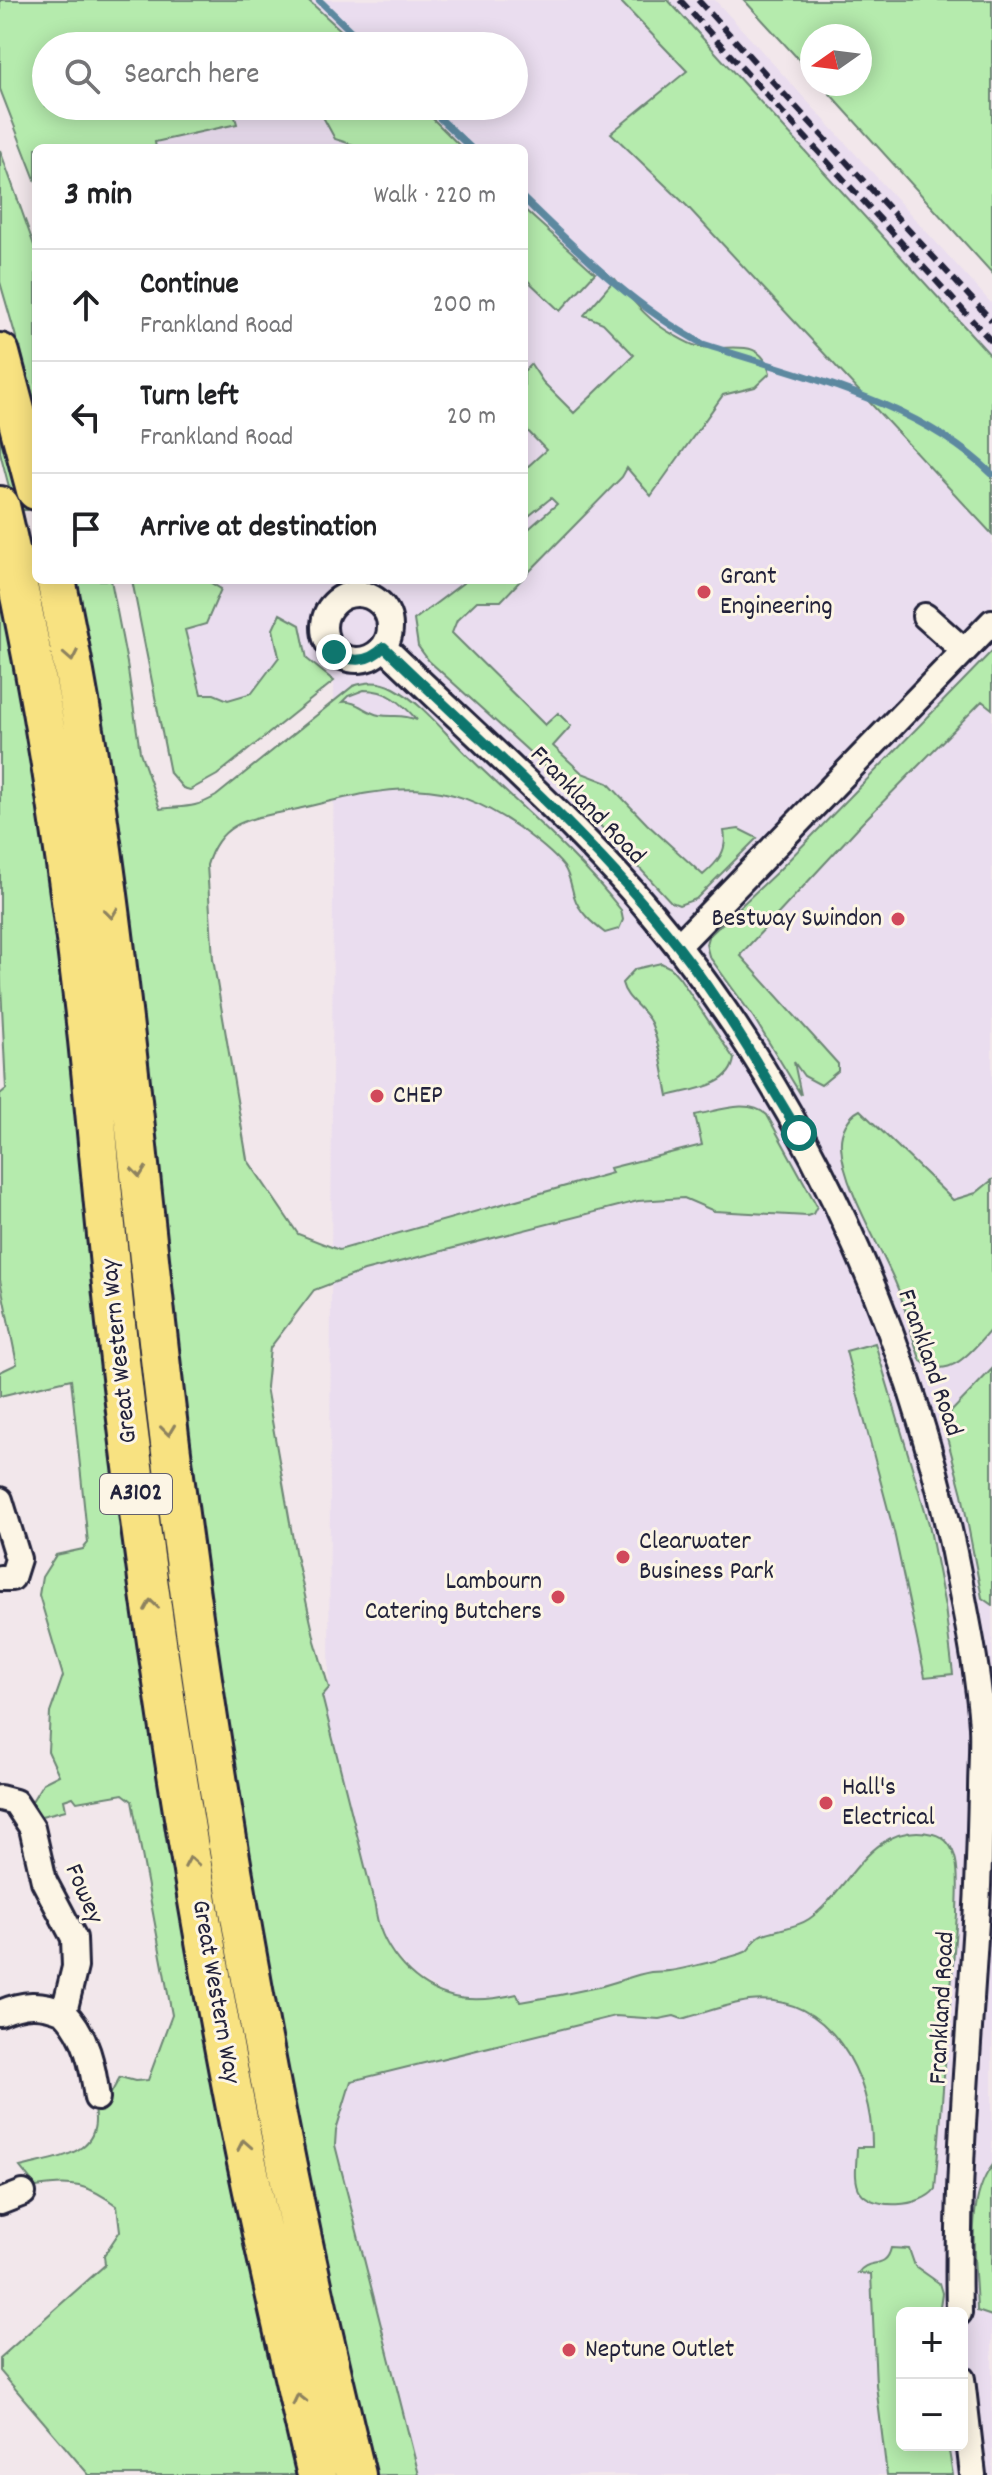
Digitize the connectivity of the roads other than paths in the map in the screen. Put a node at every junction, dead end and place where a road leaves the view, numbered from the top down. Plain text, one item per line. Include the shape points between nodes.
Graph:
1 (0, 353) edge
2 (32, 475) edge
3 (0, 506) edge
4 (57, 584) edge
5 (925, 616) dead end
6 (992, 622) edge
7 (384, 647) dead end
8 (963, 650) junction
9 (678, 946) junction
10 (0, 1500) edge
11 (14, 1582) edge
12 (15, 1795) edge
13 (64, 2012) junction
14 (0, 2013) edge
15 (97, 2098) dead end
16 (23, 2193) dead end
17 (0, 2202) edge
18 (959, 2307) edge
19 (968, 2431) edge
20 (317, 2475) edge
21 (356, 2475) edge
22 (973, 2475) edge

1 - 2 main road
20 -> 3 main road, Great Western Way / A3102 via 233,2095 179,1784 126,1411 60,826
4 -> 21 main road, Great Western Way / A3102 via 104,857 168,1433 216,1770 272,2090
5 - 8 street
6 - 8 street
7 - 9 street, Frankland Road via 535,789
8 - 9 street
9 - 18 street, Frankland Road via 766,1078 848,1229 915,1398 952,1540 982,1728
10 - 11 street via 18,1559
12 - 13 street, Fowey via 32,1828 44,1881 74,1938 75,1967
13 - 14 street via 34,2004
13 - 15 street via 86,2048
16 - 17 street
19 - 22 street

